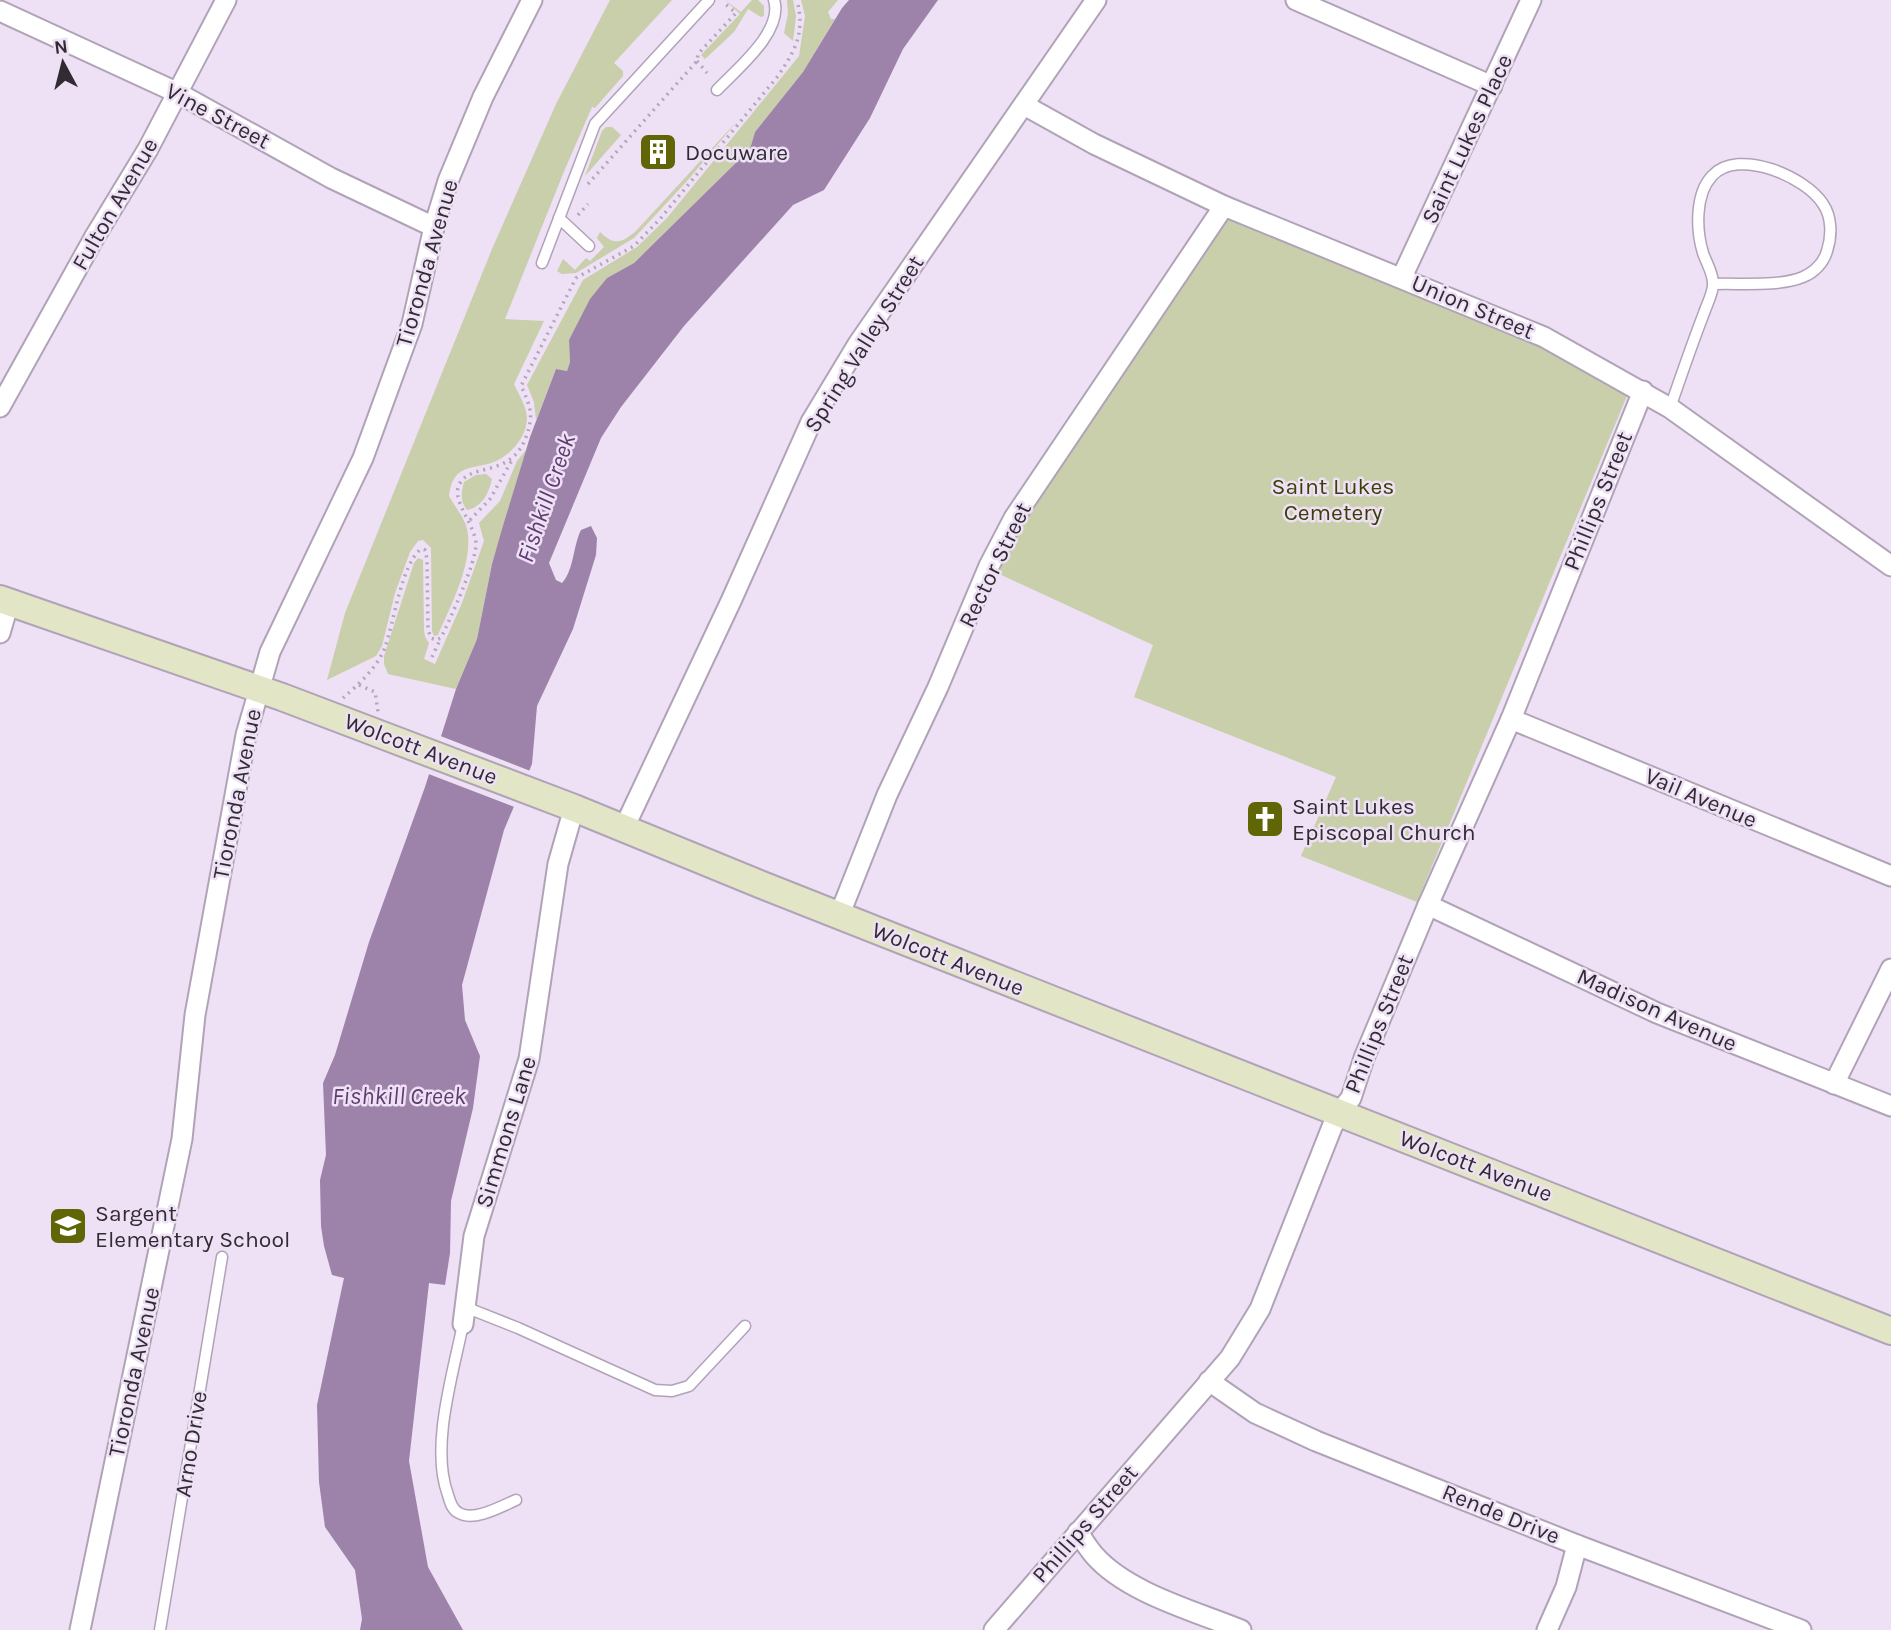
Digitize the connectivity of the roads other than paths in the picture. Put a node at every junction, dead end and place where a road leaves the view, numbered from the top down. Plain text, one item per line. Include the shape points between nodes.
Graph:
1 (226, 0) edge
2 (532, 0) edge
3 (709, 0) edge
4 (774, 0) edge
5 (1096, 0) edge
6 (1296, 0) edge
7 (1531, 0) edge
8 (0, 11) edge
9 (1492, 86) junction
10 (717, 90) dead end
11 (178, 93) junction
12 (1024, 105) junction
13 (1224, 206) junction
14 (559, 218) junction
15 (434, 227) junction
16 (589, 246) dead end
17 (542, 263) dead end
18 (1402, 277) junction
19 (1714, 284) junction
20 (5, 386) edge
21 (1643, 391) junction
22 (0, 407) edge
23 (1670, 408) junction
24 (1891, 566) edge
25 (5, 601) edge
26 (0, 633) edge
27 (270, 693) junction
28 (1511, 719) junction
29 (567, 805) junction
30 (624, 828) junction
31 (1891, 876) edge
32 (1428, 905) junction
33 (839, 916) junction
34 (1891, 969) edge
35 (1834, 1084) junction
36 (1891, 1106) edge
37 (1339, 1112) junction
38 (222, 1257) dead end
39 (464, 1315) junction
40 (745, 1326) dead end
41 (1891, 1331) edge
42 (1209, 1381) junction
43 (516, 1500) dead end
44 (1078, 1532) junction
45 (1577, 1545) junction
46 (1797, 1629) edge
47 (80, 1630) edge
48 (160, 1630) edge
49 (994, 1630) edge
50 (1241, 1630) edge
51 (1547, 1630) edge

1 - 11 street, Fulton Avenue
2 - 15 street, Tioronda Avenue via 483,97
3 - 14 lane via 595,124
4 - 10 lane via 774,23
5 - 12 street, Spring Valley Street
6 - 9 street
7 - 9 street, Saint Lukes Place
8 - 11 street, Vine Street
9 - 18 street, Saint Lukes Place
11 - 15 street, Vine Street via 331,178
11 - 20 street, Fulton Avenue
12 - 13 street, Union Street
12 - 30 street, Spring Valley Street via 858,345 811,422
13 - 18 street, Union Street
13 - 33 street, Rector Street via 1014,518 887,795
14 - 16 lane
14 - 17 lane
15 - 27 street, Tioronda Avenue via 412,324 363,458 273,645
18 - 21 street, Union Street via 1544,337
19 - 19 lane via 1785,281 1814,272 1830,242 1824,205 1787,176 1759,165 1734,165 1712,175 1701,197 1699,229
19 - 23 lane
20 - 22 street, Fulton Avenue
21 - 23 street, Union Street
21 - 28 street, Phillips Street
23 - 24 street, Union Street
25 - 26 street
25 - 27 main road, Wolcott Avenue
27 - 29 main road, Wolcott Avenue via 340,710 423,751
27 - 47 street, Tioronda Avenue via 246,735 195,1015 183,1139
28 - 31 street, Vail Avenue
28 - 32 street, Phillips Street
29 - 30 main road, Wolcott Avenue
29 - 39 street, Simmons Lane via 529,1059 474,1236
30 - 33 main road, Wolcott Avenue
32 - 35 street, Madison Avenue via 1657,1013
32 - 37 street, Phillips Street via 1351,1098
33 - 37 main road, Wolcott Avenue
34 - 35 street
35 - 36 street, Madison Avenue
37 - 41 main road, Wolcott Avenue
37 - 42 street, Phillips Street via 1260,1309 1230,1359
38 - 48 lane, Arno Drive
39 - 40 lane via 517,1328 655,1390 672,1391 689,1386
39 - 43 lane, Simmons Lane via 440,1457 445,1488 460,1514 472,1516
42 - 44 street, Phillips Street
42 - 45 street, Rende Drive via 1255,1413 1316,1441
44 - 49 street, Phillips Street
44 - 50 street via 1095,1556 1119,1576
45 - 46 street, Rende Drive
45 - 51 street via 1566,1587

